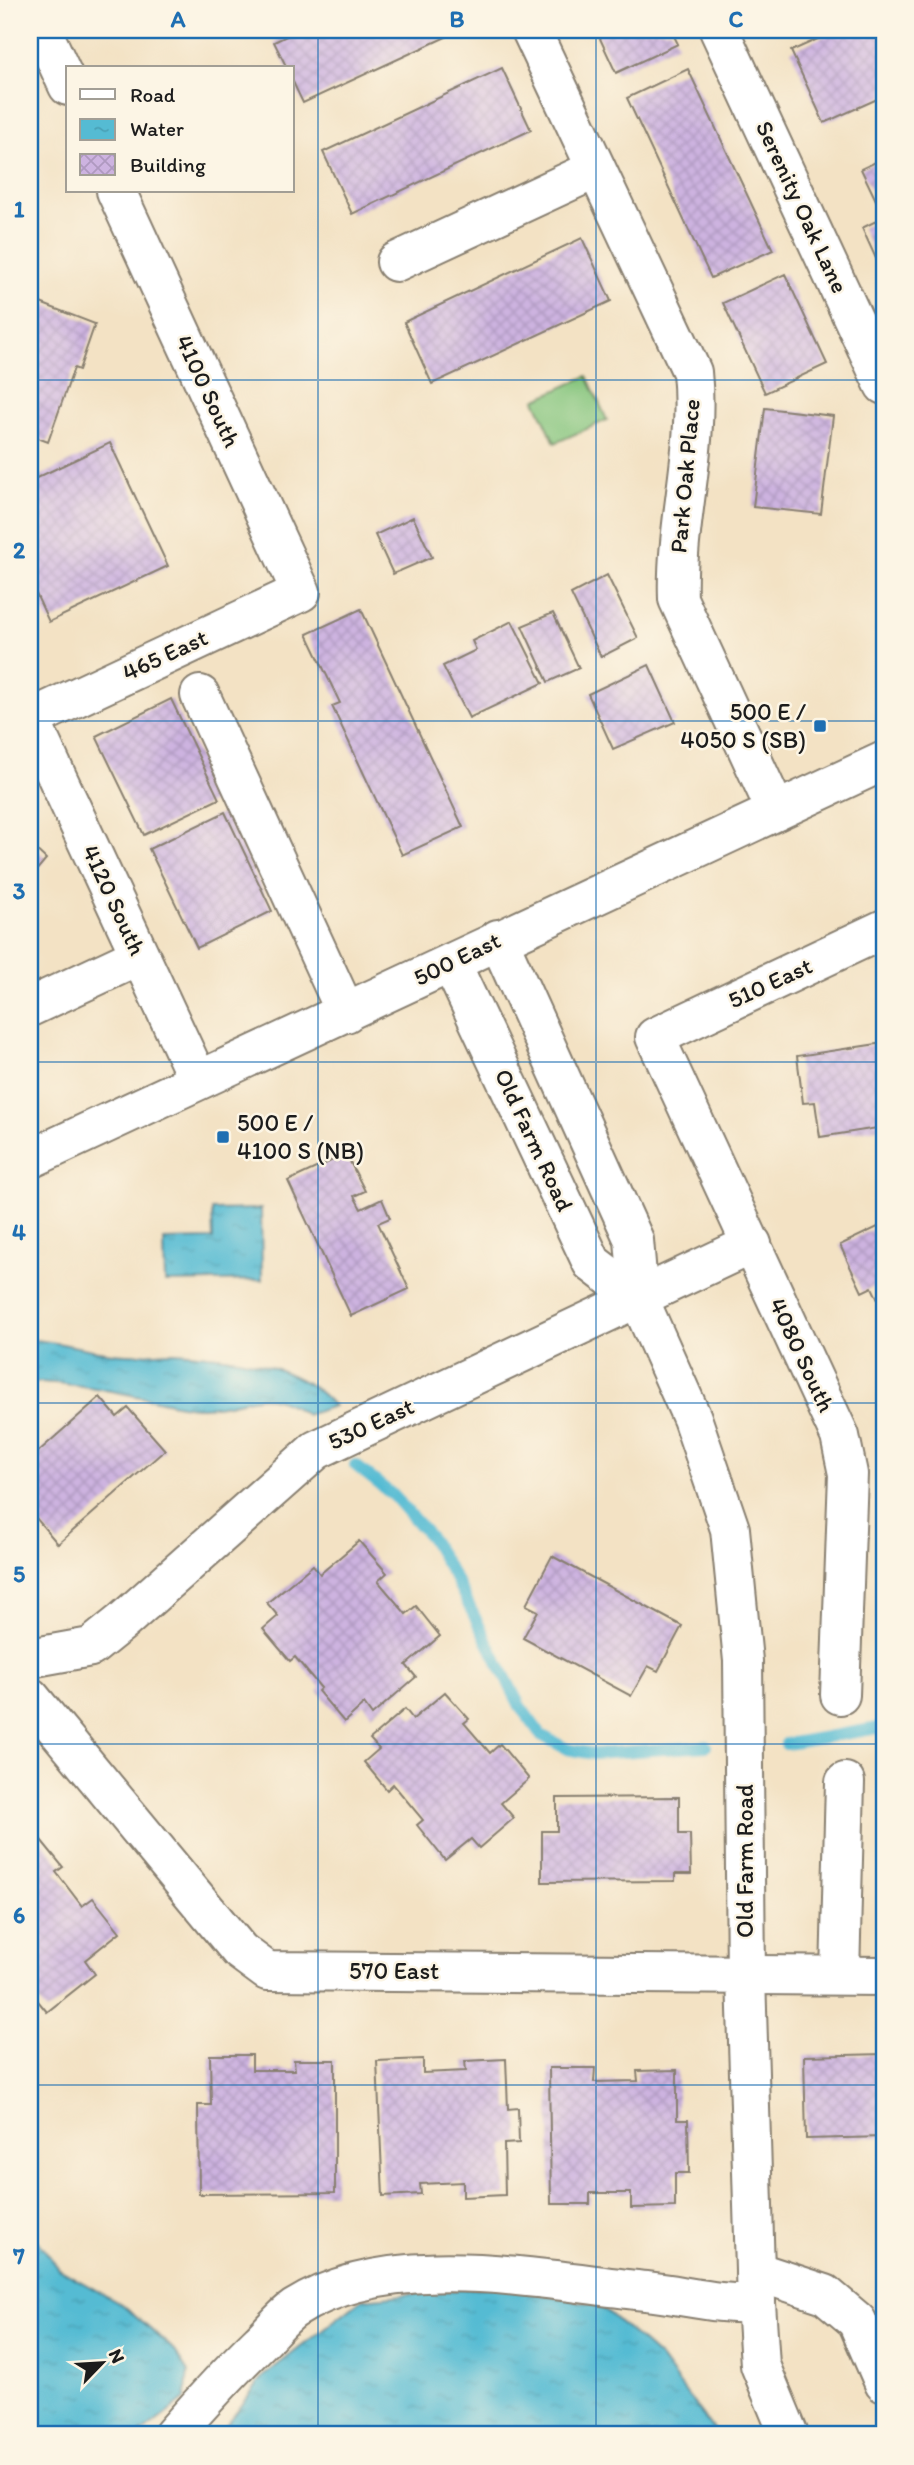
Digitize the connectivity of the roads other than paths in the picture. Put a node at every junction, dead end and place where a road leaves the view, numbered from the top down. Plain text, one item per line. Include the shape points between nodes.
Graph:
1 (42, 30) edge
2 (531, 30) edge
3 (719, 30) edge
4 (66, 82) edge
5 (596, 169) junction
6 (116, 192) edge
7 (396, 262) dead end
8 (884, 385) edge
9 (301, 592) joint
10 (200, 695) dead end
11 (30, 719) edge
12 (884, 761) edge
13 (776, 811) junction
14 (884, 929) edge
15 (498, 939) junction
16 (139, 956) junction
17 (451, 963) junction
18 (30, 1007) edge
19 (346, 1013) junction
20 (655, 1037) joint
21 (198, 1080) junction
22 (30, 1159) edge
23 (752, 1244) junction
24 (639, 1299) junction
25 (30, 1658) edge
26 (840, 1695) dead end
27 (30, 1698) edge
28 (845, 1782) dead end
29 (840, 1975) junction
30 (746, 1976) junction
31 (884, 1976) edge
32 (756, 2287) junction
33 (884, 2383) edge
34 (173, 2435) edge
35 (789, 2435) edge

1 - 4 street
2 - 5 street, Park Oak Place
3 - 8 street, Serenity Oak Lane
5 - 7 street
5 - 13 street, Park Oak Place via 692,372 695,409 677,569 678,599
6 - 9 street, 4100 South
9 - 11 street, 465 East
10 - 19 street
11 - 16 street, 4120 South
12 - 13 street, 500 East
13 - 15 street, 500 East
14 - 20 street, 510 East
15 - 17 street, 500 East
15 - 24 street, Old Farm Road via 634,1240
16 - 18 street
16 - 21 street, 4120 South
17 - 19 street, 500 East
17 - 24 street, Old Farm Road via 592,1263
19 - 21 street, 500 East
20 - 23 street, 4080 South
21 - 22 street, 500 East
23 - 24 street, 530 East
23 - 26 street, 4080 South via 840,1436 848,1474
24 - 25 street, 530 East via 316,1450 91,1647
24 - 30 street, Old Farm Road via 692,1418 730,1529 743,1661
27 - 30 street, 570 East via 232,1941 267,1971
28 - 29 street
29 - 30 street, 570 East
29 - 31 street, 570 East
30 - 32 street, Old Farm Road
32 - 33 street via 825,2294 858,2321
32 - 34 street via 723,2305 658,2292 428,2271 376,2278 322,2294 292,2311 217,2384
32 - 35 street, Old Farm Road via 760,2364

